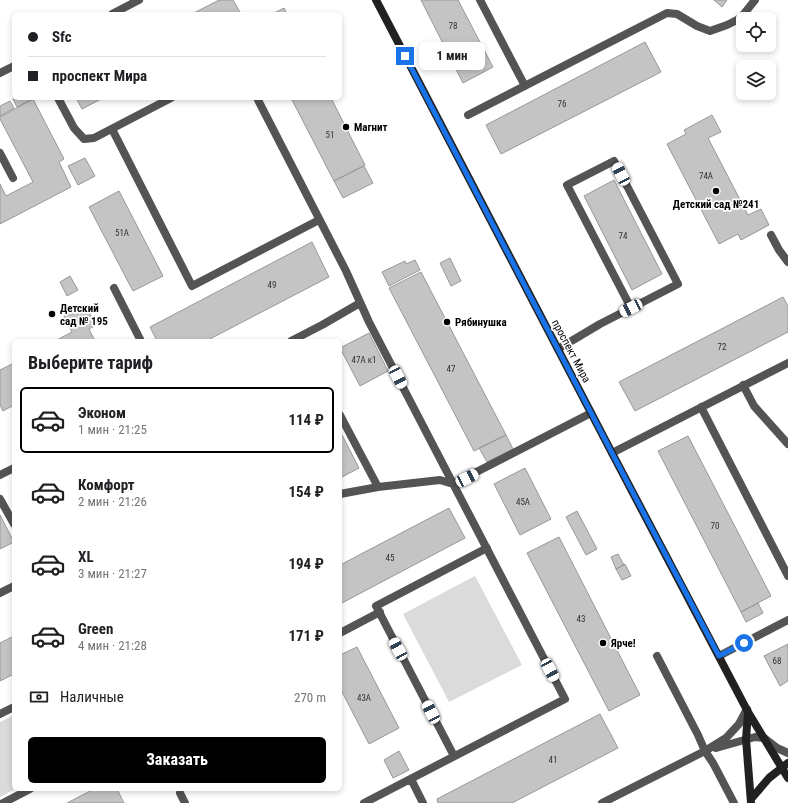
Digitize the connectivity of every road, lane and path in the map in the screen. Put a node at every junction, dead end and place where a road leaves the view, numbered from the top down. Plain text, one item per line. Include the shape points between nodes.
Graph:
1 (139, 0) edge
2 (376, 0) edge
3 (480, 0) edge
4 (753, 1) edge
5 (116, 12) edge
6 (12, 67) edge
7 (0, 73) edge
8 (525, 86) junction
9 (59, 100) edge
10 (167, 100) edge
11 (258, 100) edge
12 (468, 115) dead end
13 (112, 129) junction
14 (0, 153) edge
15 (13, 178) dead end
16 (319, 220) junction
17 (771, 235) dead end
18 (788, 262) edge
19 (114, 288) dead end
20 (360, 303) junction
21 (631, 308) junction
22 (140, 339) edge
23 (295, 339) edge
24 (558, 349) junction
25 (788, 362) edge
26 (743, 385) junction
27 (701, 407) junction
28 (591, 414) junction
29 (342, 419) edge
30 (788, 444) edge
31 (612, 453) junction
32 (12, 469) edge
33 (0, 475) edge
34 (454, 484) junction
35 (378, 487) junction
36 (342, 494) edge
37 (0, 499) edge
38 (12, 520) edge
39 (487, 548) junction
40 (788, 576) edge
41 (12, 587) edge
42 (0, 593) edge
43 (380, 612) junction
44 (788, 620) edge
45 (342, 632) edge
46 (657, 656) dead end
47 (719, 656) junction
48 (12, 708) edge
49 (747, 710) junction
50 (0, 714) edge
51 (764, 738) junction
52 (746, 739) junction
53 (705, 751) junction
54 (788, 753) edge
55 (454, 756) junction
56 (785, 765) edge
57 (788, 778) edge
58 (411, 779) junction
59 (26, 791) edge
60 (180, 793) dead end
61 (750, 802) edge
62 (3, 803) edge
63 (185, 803) edge
64 (364, 803) edge
65 (423, 803) edge
66 (602, 803) edge
67 (734, 803) edge

1 - 5 street
2 - 24 main road, проспект Мира
3 - 8 street
4 - 8 street via 736,20 710,31 677,14 666,13
6 - 7 street
8 - 12 street
9 - 13 street via 74,128 84,139 94,138
10 - 13 street
11 - 16 street
13 - 16 street via 192,286
14 - 15 street
16 - 20 street
17 - 18 street
19 - 22 street
20 - 23 street
20 - 34 street
21 - 21 street via 567,185 614,161 678,284
21 - 24 street
24 - 28 main road, проспект Мира
25 - 26 street
26 - 27 street
26 - 30 street via 754,406
27 - 31 street
27 - 40 street
28 - 31 main road, проспект Мира
28 - 34 street
29 - 35 street
31 - 47 main road, проспект Мира
32 - 33 street
34 - 35 street via 440,480
34 - 39 street
35 - 36 street
37 - 38 street
39 - 43 street via 376,606
39 - 55 street via 565,699
41 - 42 street
43 - 45 street
43 - 55 street
44 - 47 street
46 - 53 street
47 - 49 main road, проспект Мира
48 - 50 street
49 - 51 main road, проспект Мира
49 - 52 main road
49 - 53 street via 726,738
51 - 52 street
51 - 54 street
51 - 56 main road, проспект Мира
52 - 53 street
52 - 61 main road
53 - 66 street
53 - 67 street
55 - 58 street
56 - 57 main road, проспект Мира
56 - 61 main road via 762,785
58 - 64 street
58 - 65 street
59 - 62 street
60 - 63 street

